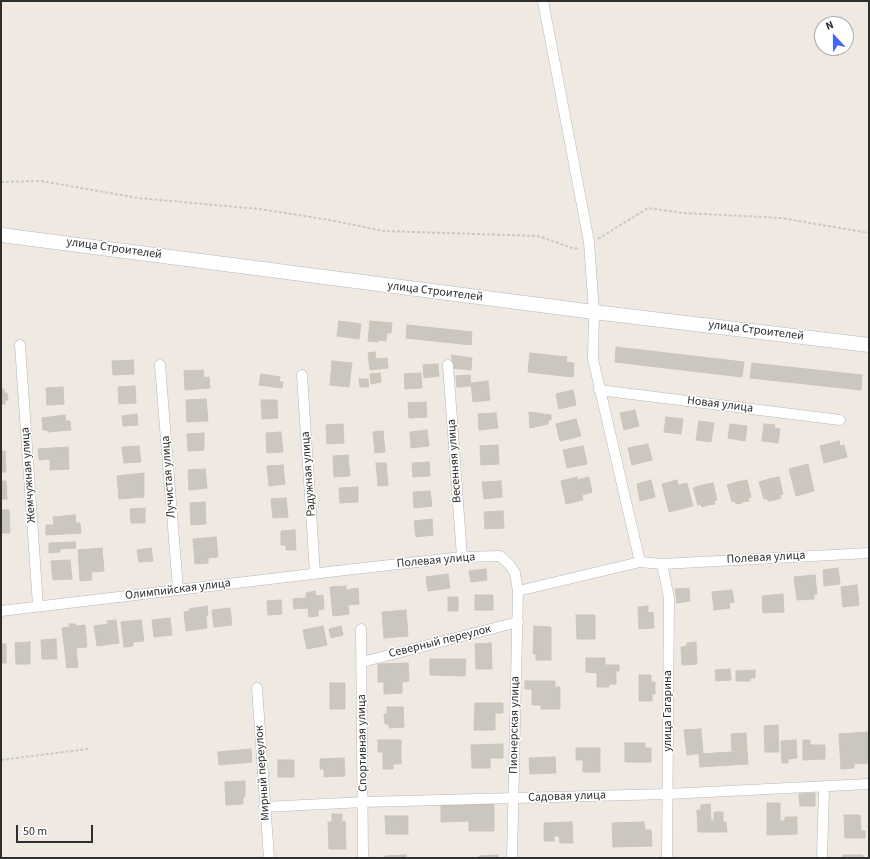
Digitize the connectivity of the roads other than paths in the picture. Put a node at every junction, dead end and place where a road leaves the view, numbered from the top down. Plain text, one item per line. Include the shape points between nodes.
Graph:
1 (543, 1) edge
2 (1, 235) edge
3 (594, 312) junction
4 (20, 345) dead end
5 (869, 345) edge
6 (160, 365) dead end
7 (448, 366) dead end
8 (302, 375) dead end
9 (599, 390) junction
10 (840, 420) dead end
11 (869, 553) edge
12 (462, 557) junction
13 (640, 562) junction
14 (662, 564) junction
15 (354, 569) joint
16 (315, 574) junction
17 (178, 589) junction
18 (518, 592) junction
19 (38, 606) junction
20 (1, 611) edge
21 (518, 622) junction
22 (361, 629) dead end
23 (362, 662) junction
24 (257, 688) dead end
25 (869, 784) edge
26 (824, 787) junction
27 (668, 794) junction
28 (513, 798) junction
29 (364, 802) junction
30 (264, 807) junction
31 (269, 858) edge
32 (363, 858) edge
33 (512, 858) edge
34 (667, 858) edge
35 (822, 858) edge

1 - 3 street via 589,242
2 - 3 main road, улица Строителей
3 - 5 main road, улица Строителей
3 - 9 street via 593,359
4 - 19 street, Жемчужная улица
6 - 17 street, Лучистая улица
7 - 12 street, Весенняя улица
8 - 16 street, Радужная улица
9 - 10 street, Новая улица
9 - 13 street
11 - 14 street, Полевая улица
12 - 15 street, Полевая улица
12 - 18 street, Полевая улица via 500,556 515,573
13 - 14 street
13 - 18 street
14 - 27 street, улица Гагарина via 669,598
15 - 16 street, Олимпийская улица
16 - 17 street, Олимпийская улица
17 - 19 street, Олимпийская улица
18 - 21 street, Пионерская улица
19 - 20 street, Олимпийская улица
21 - 23 street, Северный переулок
21 - 28 street, Пионерская улица
22 - 23 street, Спортивная улица
23 - 29 street, Спортивная улица
24 - 30 street, Мирный переулок
25 - 26 street, Садовая улица
26 - 27 street, Садовая улица
26 - 35 street
27 - 28 street, Садовая улица
27 - 34 street, улица Гагарина
28 - 29 street, Садовая улица
28 - 33 street, Пионерская улица
29 - 30 street, Садовая улица
29 - 32 street, Спортивная улица
30 - 31 street, Мирный переулок

